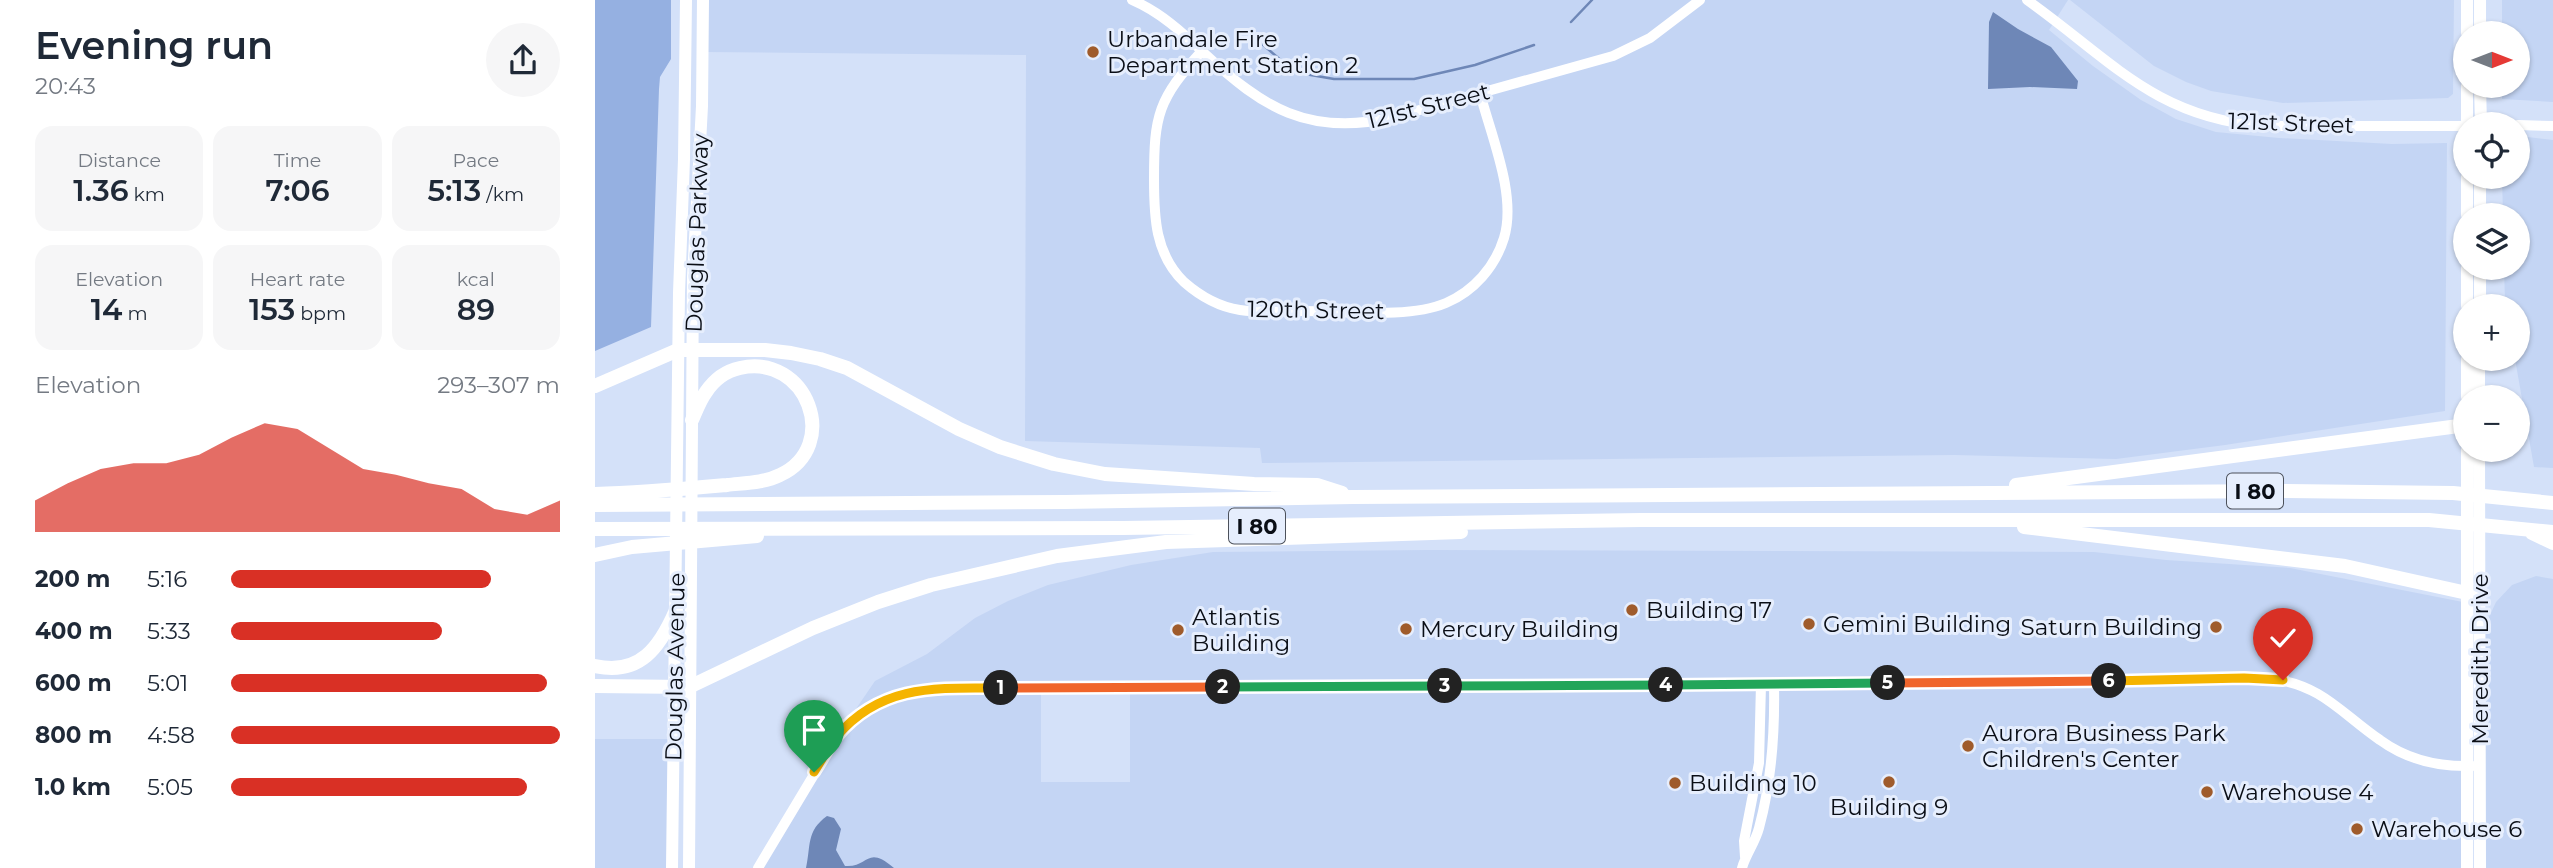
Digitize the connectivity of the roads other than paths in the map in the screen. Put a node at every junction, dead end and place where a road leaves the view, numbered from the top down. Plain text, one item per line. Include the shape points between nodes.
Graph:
1 (687, 0) edge
2 (703, 0) edge
3 (1132, 0) edge
4 (1700, 0) edge
5 (2027, 0) edge
6 (2467, 0) edge
7 (2480, 0) edge
8 (2467, 21) edge
9 (2480, 21) edge
10 (1202, 51) junction
11 (1480, 93) junction
12 (2453, 125) edge
13 (2530, 125) edge
14 (2553, 126) edge
15 (686, 350) junction
16 (595, 386) edge
17 (692, 420) junction
18 (2453, 427) edge
19 (2473, 462) edge
20 (677, 466) joint
21 (691, 466) joint
22 (1957, 493) junction
23 (595, 494) edge
24 (1353, 496) junction
25 (2553, 503) edge
26 (595, 505) edge
27 (1960, 519) junction
28 (1641, 520) junction
29 (874, 527) junction
30 (595, 529) edge
31 (2524, 530) junction
32 (2553, 532) edge
33 (2553, 543) edge
34 (595, 555) edge
35 (2474, 593) junction
36 (676, 610) junction
37 (595, 666) edge
38 (1761, 684) junction
39 (1775, 684) junction
40 (595, 686) edge
41 (682, 687) junction
42 (2474, 766) junction
43 (1744, 863) edge
44 (672, 868) edge
45 (689, 868) edge
46 (758, 868) edge
47 (2467, 868) edge
48 (2480, 868) edge

1 - 15 main road, Douglas Parkway
2 - 15 main road, Douglas Parkway
3 - 10 street, 121st Street via 1168,21
4 - 11 street, 121st Street via 1667,27 1622,52
5 - 12 street, 121st Street via 2147,91 2203,116 2263,126
6 - 8 main road
7 - 9 main road
10 - 11 street, 121st Street via 1266,104 1323,122 1376,121
10 - 11 street, 120th Street via 1173,84 1157,119 1157,234 1169,264 1194,290 1218,304 1242,310 1411,312 1446,303 1469,289 1488,270 1504,235 1508,207
13 - 14 street
15 - 16 highway
15 - 17 main road, Douglas Parkway
15 - 20 main road, Douglas Parkway
15 - 24 highway via 765,350 820,359 847,368 958,429 1054,464 1105,474 1317,485
17 - 21 main road, Douglas Parkway
17 - 23 highway via 715,382 730,370 749,366 769,368 792,380 807,399 812,429 802,457 770,479 651,493
18 - 22 highway
19 - 35 main road, Meredith Drive
20 - 36 main road, Douglas Avenue
21 - 41 main road, Douglas Avenue
22 - 24 highway, I 80
22 - 25 highway, I 80 via 2402,492
24 - 26 highway, I 80
27 - 28 highway, I 80
27 - 31 highway, I 80 via 2429,520
27 - 35 highway via 2345,566
28 - 29 highway, I 80
28 - 41 highway via 1521,531 1166,542 1057,556 969,575 879,602
29 - 30 highway, I 80
29 - 34 highway via 632,547
31 - 32 highway, I 80
31 - 33 highway
35 - 42 main road, Meredith Drive
36 - 37 highway via 664,636 646,657 620,668
36 - 41 main road, Douglas Avenue
38 - 39 street
38 - 43 street via 1759,763
38 - 46 street via 913,690 876,704 836,738
39 - 42 street via 2274,679 2327,698 2379,740 2410,757
39 - 43 street via 1770,780 1758,831
40 - 41 highway
41 - 44 main road, Douglas Avenue
41 - 45 main road, Douglas Avenue
42 - 47 main road, Meredith Drive
42 - 48 main road, Meredith Drive

